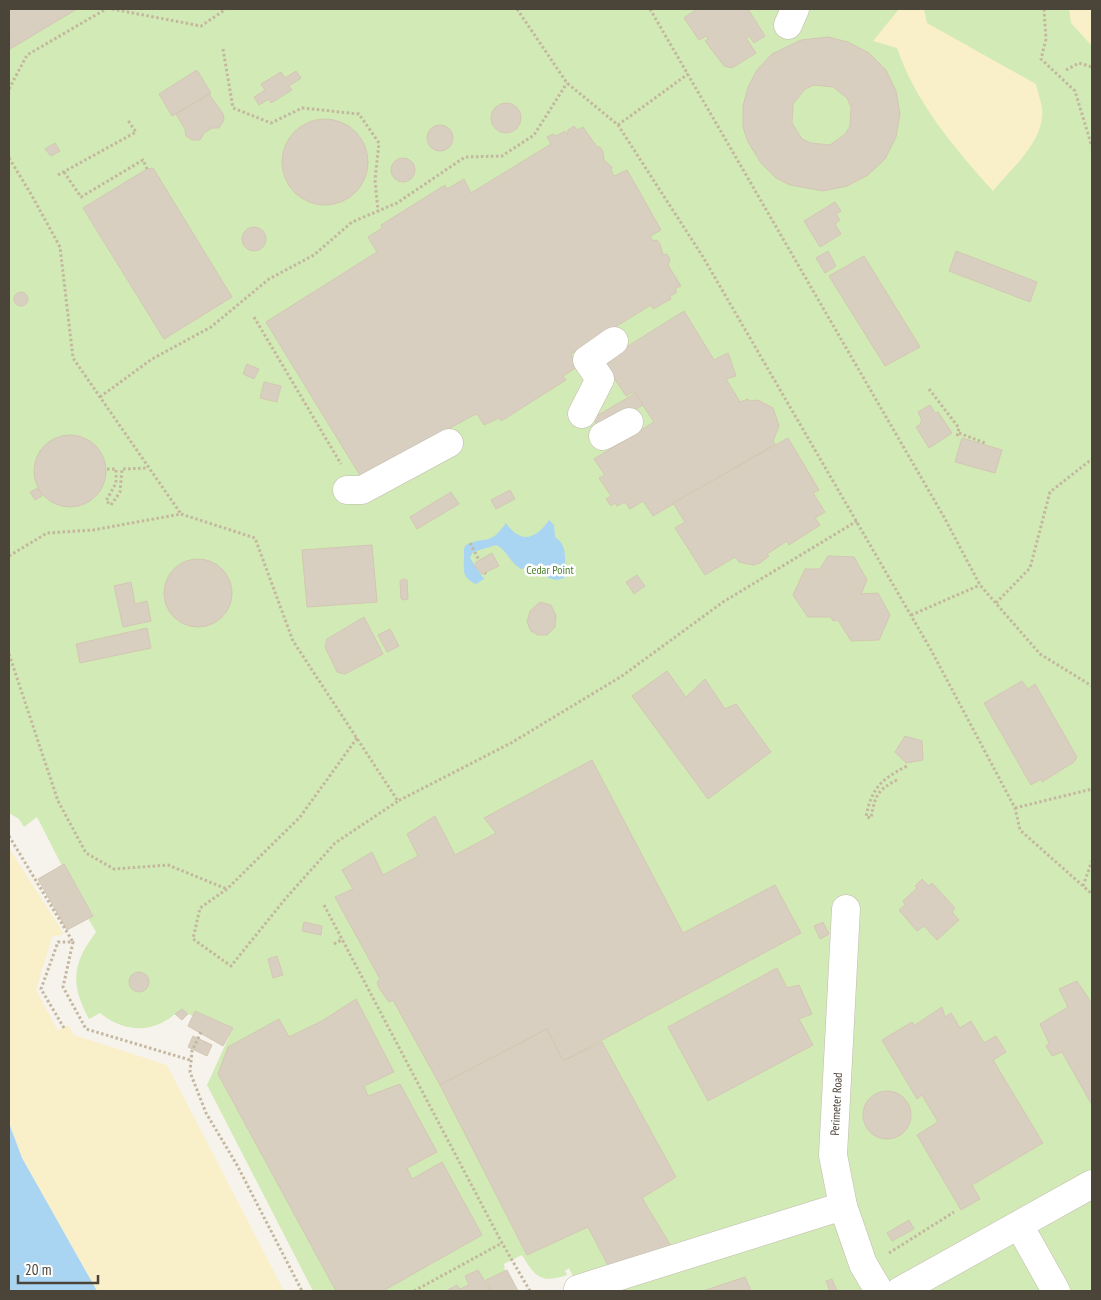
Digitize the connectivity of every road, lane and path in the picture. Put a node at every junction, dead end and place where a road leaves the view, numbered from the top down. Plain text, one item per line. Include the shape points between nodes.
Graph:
1 (106, 9) edge
2 (112, 9) edge
3 (226, 9) edge
4 (517, 9) edge
5 (650, 9) edge
6 (1044, 9) edge
7 (222, 49) dead end
8 (1092, 67) edge
9 (1066, 70) dead end
10 (688, 74) junction
11 (567, 84) junction
12 (9, 89) edge
13 (127, 119) dead end
14 (618, 125) junction
15 (1092, 147) edge
16 (9, 158) edge
17 (147, 169) dead end
18 (64, 172) junction
19 (58, 175) dead end
20 (378, 211) junction
21 (254, 317) dead end
22 (614, 341) dead end
23 (929, 389) dead end
24 (100, 397) junction
25 (582, 414) dead end
26 (629, 422) dead end
27 (603, 436) dead end
28 (985, 443) dead end
29 (449, 444) dead end
30 (1092, 459) edge
31 (149, 468) junction
32 (107, 470) dead end
33 (354, 490) joint
34 (181, 514) junction
35 (857, 521) junction
36 (470, 543) dead end
37 (9, 556) edge
38 (479, 560) dead end
39 (980, 585) junction
40 (996, 603) junction
41 (910, 615) junction
42 (9, 654) edge
43 (1092, 686) edge
44 (357, 738) junction
45 (907, 766) dead end
46 (897, 780) dead end
47 (1092, 789) edge
48 (398, 801) junction
49 (1015, 808) junction
50 (9, 836) edge
51 (1092, 861) edge
52 (1083, 886) junction
53 (227, 890) junction
54 (1092, 894) edge
55 (324, 905) dead end
56 (846, 909) dead end
57 (342, 939) junction
58 (73, 942) junction
59 (334, 944) dead end
60 (64, 1028) dead end
61 (201, 1032) dead end
62 (190, 1060) junction
63 (1092, 1184) edge
64 (842, 1206) junction
65 (954, 1212) dead end
66 (1020, 1225) junction
67 (502, 1243) junction
68 (860, 1258) junction
69 (578, 1289) dead end
70 (302, 1291) edge
71 (414, 1291) edge
72 (530, 1291) edge
73 (879, 1291) edge
74 (900, 1291) edge
75 (1056, 1291) edge

1 - 12 path via 27,55
2 - 3 path via 201,26
4 - 11 path
5 - 10 path
6 - 15 path via 1046,39 1041,59 1075,91
7 - 20 path via 233,108 271,123 302,108 359,114 378,143 375,180
8 - 9 path via 1079,63
10 - 14 path
10 - 39 path
11 - 14 path
11 - 20 path via 534,135 502,156 465,157 397,203
13 - 18 path via 136,132
14 - 35 path via 703,257
16 - 24 path via 60,248 73,358
17 - 18 path via 143,160 81,197
18 - 19 path
20 - 24 path via 352,222 314,255 269,279 211,327 152,359
21 - 33 path
22 - 25 lane via 587,360 600,379
23 - 28 path via 959,428 958,435
24 - 31 path
26 - 27 lane
29 - 33 lane
30 - 40 path via 1050,492 1030,568
31 - 32 path via 122,469 120,492 112,505 106,501 116,483 116,470
31 - 34 path
34 - 37 path via 93,530 47,533
34 - 44 path via 255,538 293,640
35 - 41 path
35 - 48 path via 723,602 622,676 511,743
36 - 38 path
39 - 40 path
39 - 41 path
40 - 43 path via 1040,654
41 - 49 path
42 - 53 path via 58,801 86,854 114,869 168,865
44 - 48 path
44 - 53 path via 300,817
45 - 46 path via 879,784 869,799 866,817 871,818 874,799 882,787
47 - 49 path
48 - 53 path via 335,843 231,966 192,939 200,908
49 - 52 path via 1020,830
50 - 58 path
51 - 52 path
52 - 54 path
55 - 57 path
56 - 64 lane, Perimeter Road via 834,1155
57 - 59 path
57 - 67 path
58 - 60 path via 58,942 41,989
58 - 62 path via 63,987 86,1029
61 - 62 path
62 - 70 path via 190,1072 206,1113 237,1165
63 - 66 lane
64 - 68 lane, Perimeter Road
64 - 69 lane
65 - 68 path via 886,1254
66 - 74 lane
66 - 75 lane
67 - 71 path
67 - 72 path
68 - 73 lane, Perimeter Road

